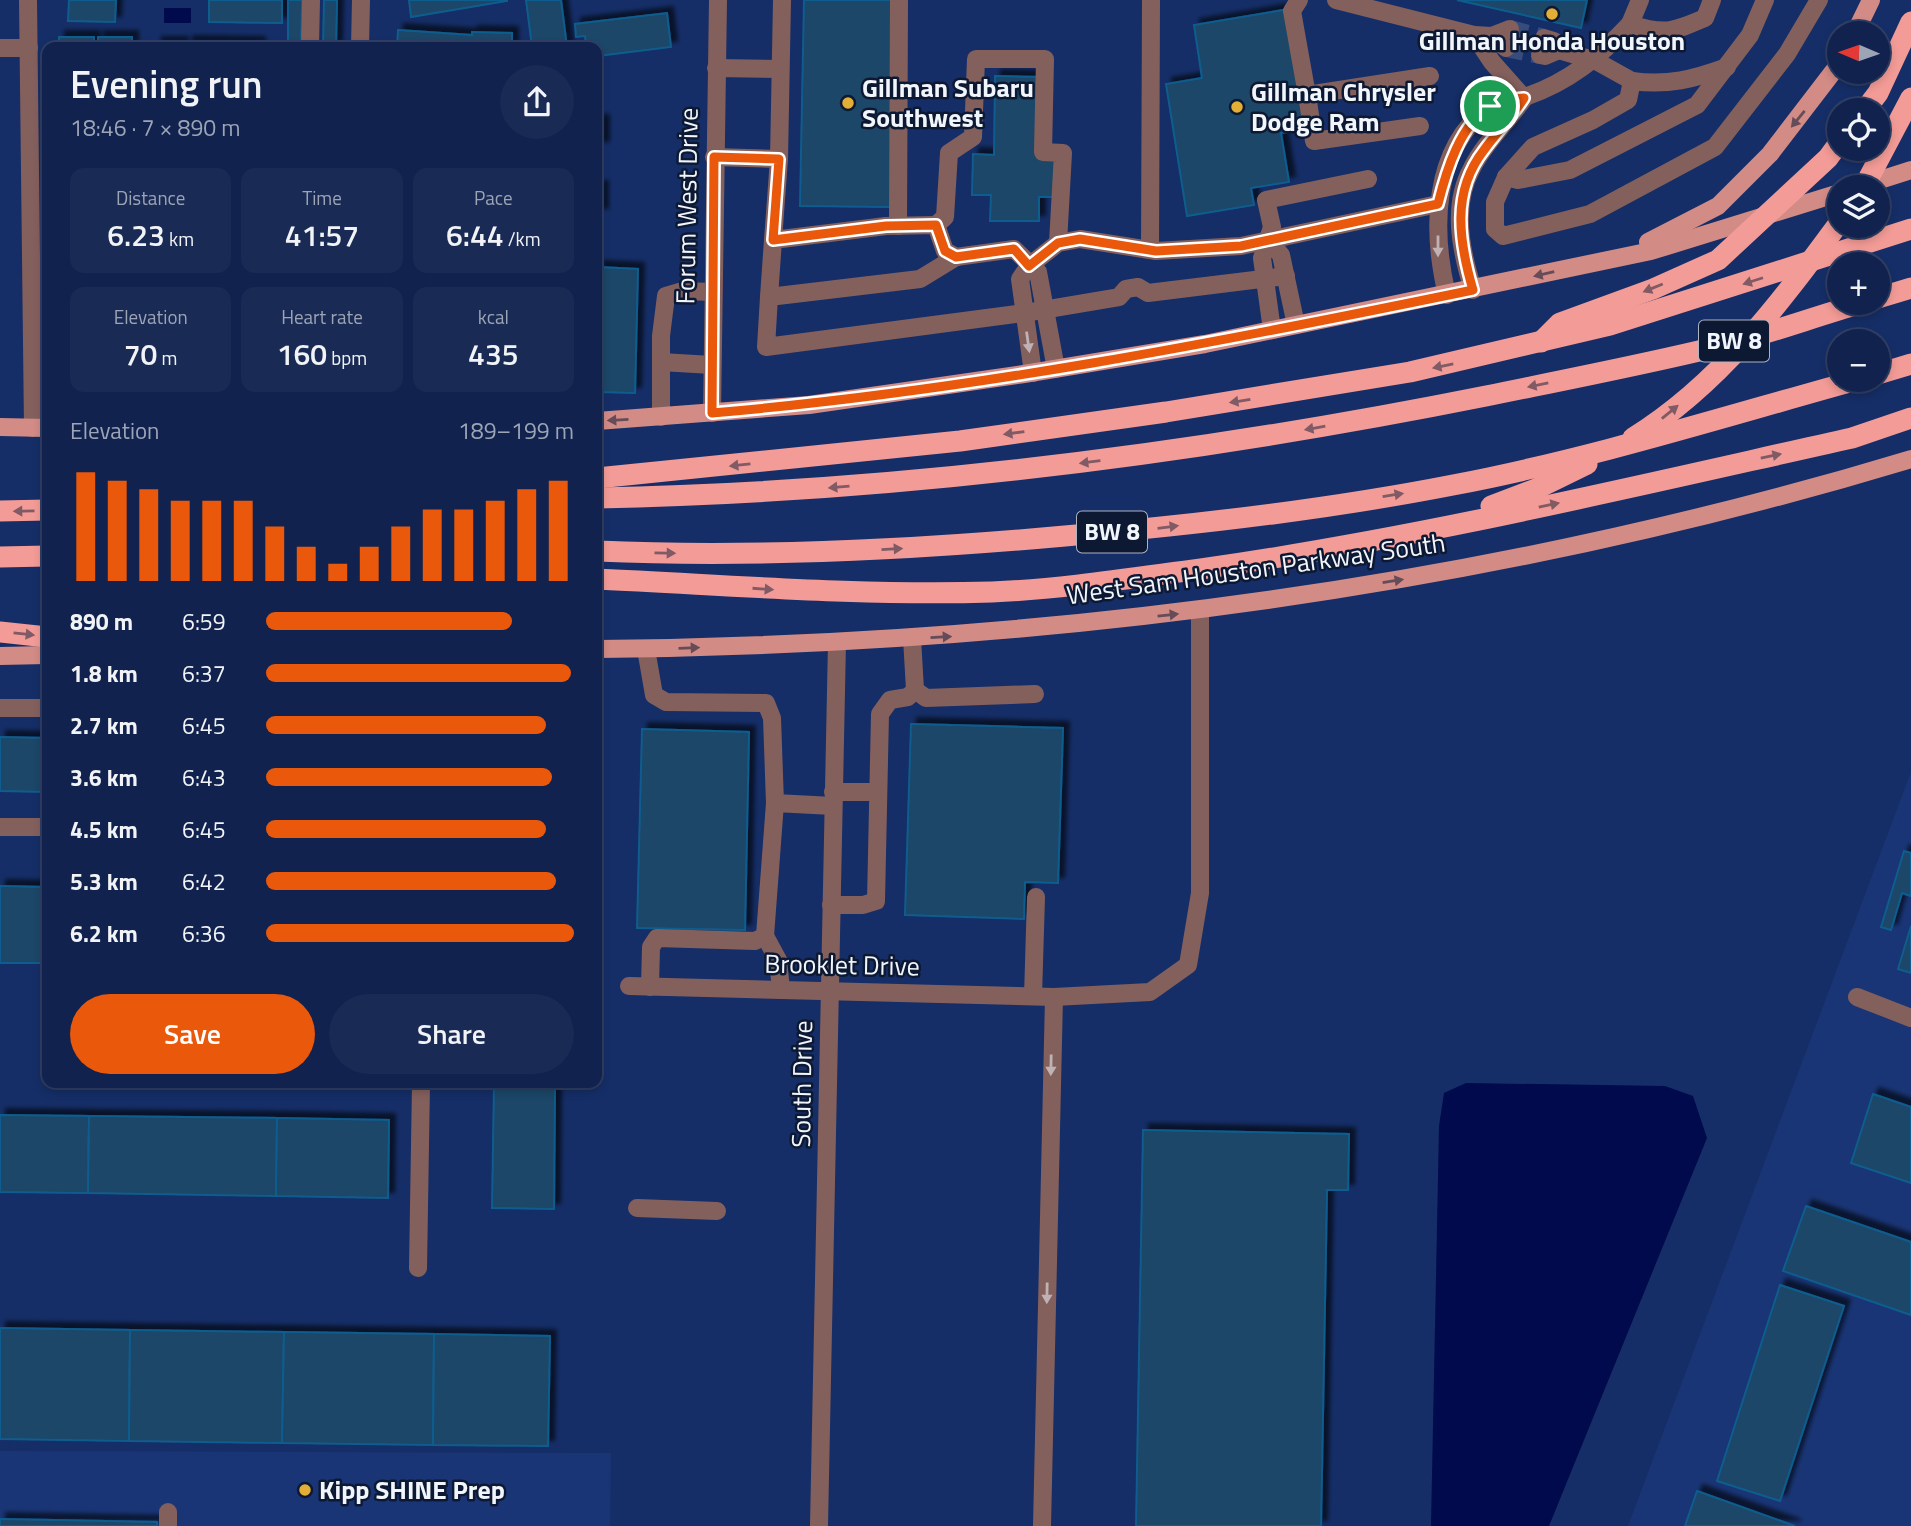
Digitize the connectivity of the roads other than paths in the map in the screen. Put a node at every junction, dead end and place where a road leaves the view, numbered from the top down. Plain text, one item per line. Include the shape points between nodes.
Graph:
1 (28, 0) edge
2 (311, 0) edge
3 (360, 0) edge
4 (718, 0) edge
5 (782, 0) edge
6 (899, 0) edge
7 (1151, 0) edge
8 (1299, 0) edge
9 (1336, 0) edge
10 (1640, 0) edge
11 (1712, 0) edge
12 (1765, 0) edge
13 (1819, 0) edge
14 (1871, 0) edge
15 (1861, 21) edge
16 (1911, 22) edge
17 (1630, 24) junction
18 (1510, 30) tunnel mouth
19 (1483, 35) junction
20 (310, 42) edge
21 (360, 42) edge
22 (1542, 47) tunnel mouth
23 (0, 48) edge
24 (29, 48) junction
25 (1506, 48) tunnel mouth
26 (1596, 61) junction
27 (1728, 66) junction
28 (716, 68) junction
29 (780, 69) junction
30 (1430, 76) dead end
31 (1827, 80) edge
32 (1632, 81) junction
33 (1307, 95) junction
34 (1524, 98) junction
35 (1874, 98) edge
36 (1911, 98) edge
37 (1420, 126) dead end
38 (714, 157) junction
39 (779, 159) junction
40 (1827, 159) edge
41 (1911, 170) edge
42 (1870, 175) edge
43 (1506, 177) junction
44 (1890, 177) edge
45 (1368, 179) dead end
46 (1827, 197) edge
47 (1438, 204) junction
48 (936, 225) junction
49 (898, 226) junction
50 (1911, 229) edge
51 (1828, 238) edge
52 (773, 240) junction
53 (1269, 241) junction
54 (1058, 243) junction
55 (1150, 250) junction
56 (956, 257) junction
57 (1610, 259) junction
58 (1029, 266) junction
59 (1286, 276) junction
60 (1265, 281) junction
61 (1911, 288) edge
62 (1473, 290) junction
63 (712, 292) junction
64 (1890, 294) edge
65 (1447, 295) junction
66 (769, 297) junction
67 (1046, 310) junction
68 (1024, 313) junction
69 (1827, 313) edge
70 (1296, 325) junction
71 (1272, 330) junction
72 (1538, 344) junction
73 (661, 362) junction
74 (1911, 364) edge
75 (712, 365) junction
76 (1056, 369) junction
77 (1890, 370) edge
78 (1032, 373) junction
79 (1827, 389) edge
80 (712, 413) junction
81 (661, 417) junction
82 (1911, 418) edge
83 (602, 421) edge
84 (0, 428) edge
85 (40, 428) edge
86 (1911, 459) edge
87 (602, 478) edge
88 (602, 498) edge
89 (42, 510) edge
90 (0, 511) edge
91 (1410, 535) junction
92 (602, 551) edge
93 (42, 555) edge
94 (0, 556) edge
95 (602, 579) edge
96 (1200, 611) junction
97 (0, 632) edge
98 (42, 636) edge
99 (912, 638) junction
100 (836, 642) junction
101 (602, 649) edge
102 (646, 649) junction
103 (42, 655) edge
104 (0, 656) edge
105 (915, 690) junction
106 (1035, 694) dead end
107 (0, 708) edge
108 (42, 708) edge
109 (878, 792) junction
110 (833, 799) junction
111 (775, 803) junction
112 (0, 827) edge
113 (42, 827) edge
114 (1037, 897) dead end
115 (831, 905) junction
116 (765, 936) junction
117 (629, 986) dead end
118 (650, 987) junction
119 (781, 990) junction
120 (829, 991) junction
121 (1033, 996) junction
122 (1054, 997) junction
123 (1857, 997) dead end
124 (1911, 1018) edge
125 (421, 1088) edge
126 (637, 1208) dead end
127 (717, 1211) dead end
128 (418, 1268) dead end
129 (819, 1526) edge
130 (1042, 1526) edge

1 - 24 street
2 - 20 street
3 - 21 street
4 - 28 street, Forum West Drive
5 - 29 street
6 - 49 street
7 - 55 street
8 - 33 street via 1292,11
9 - 19 street
10 - 17 street
11 - 17 street via 1706,18 1679,29 1657,32
12 - 27 street via 1750,35
13 - 43 street via 1787,54 1716,147 1590,214 1503,236 1495,229 1495,202
14 - 15 main road
16 - 35 highway
17 - 26 street
18 - 19 street
19 - 25 street
19 - 34 street via 1492,62
22 - 26 street
23 - 24 street
24 - 85 street
26 - 32 street
26 - 34 street
27 - 32 street via 1663,85
27 - 43 street via 1697,105 1627,142 1570,170 1518,180
28 - 29 street
28 - 38 street, Forum West Drive
29 - 39 street
30 - 33 street
31 -> 57 main road via 1770,154 1718,206
32 - 43 street via 1628,100 1533,147
33 - 37 street via 1314,141
34 - 47 street via 1490,106 1469,129 1450,159
34 - 62 street via 1471,169 1462,197 1462,253
36 - 42 highway
38 - 39 street
38 - 63 street, Forum West Drive
39 - 52 street
40 -> 72 highway via 1718,260 1560,323
41 - 44 main road
45 - 53 street via 1266,200 1272,227
46 - 57 main road via 1651,251
47 - 53 street
47 -> 65 street via 1438,258
48 - 49 street
48 - 54 street via 945,216 949,153 973,137 976,59 1045,58 1043,152 1063,153
48 - 56 street via 945,251
49 - 52 street
50 -> 72 highway via 1639,317
91 -> 51 highway via 1536,489 1652,426 1762,326
52 - 66 street
53 - 55 street
53 - 59 street via 1281,255
53 - 60 street via 1262,258
54 - 55 street via 1080,239
54 - 58 street
56 - 58 street via 1014,249
56 - 66 street via 920,279
57 -> 62 main road
58 - 67 street via 1038,272
58 - 68 street via 1020,279
59 - 60 street
59 - 70 street
60 - 67 street via 1148,293 1138,287 1126,289 1119,297
60 - 71 street
61 - 64 highway
62 - 65 main road
63 - 73 street via 683,291 666,296
63 - 75 street, Forum West Drive
65 - 70 main road
66 - 68 street via 766,347
67 - 68 street
67 - 76 street
68 -> 78 street
69 -> 88 highway, BW 8 via 1722,345 1605,372 1187,450 821,488
70 - 71 main road
71 - 76 main road
72 -> 87 highway via 1307,390 1082,424 835,456
73 - 75 street
73 - 81 street
74 - 77 highway
75 - 80 street, Forum West Drive
76 - 78 main road
78 - 80 main road via 809,405
92 -> 79 highway, West Sam Houston Parkway South / BW 8 via 841,551 1150,529 1454,485 1620,448
80 - 81 main road
81 -> 83 main road
91 -> 82 highway via 1852,438
84 - 85 main road
96 -> 86 main road, West Sam Houston Parkway South via 1417,577 1658,528
89 -> 90 highway
95 -> 91 highway via 785,591 993,592 1121,580
93 - 94 highway
99 -> 96 main road, West Sam Houston Parkway South
96 - 122 street, Brooklet Drive via 1200,893 1188,965 1150,992
97 -> 98 highway
99 - 100 main road, West Sam Houston Parkway South
99 - 105 street
102 -> 100 main road, West Sam Houston Parkway South
100 - 110 street, South Drive
101 - 102 main road, West Sam Houston Parkway South
102 - 111 street via 654,695 666,702 766,703 772,718
103 - 104 main road
105 - 106 street via 926,698
105 - 109 street via 890,700 880,714
107 - 108 street
109 - 110 street
109 - 115 street via 876,901
110 - 111 street
110 - 115 street, South Drive
111 - 116 street
112 - 113 street
114 - 121 street
115 - 120 street, South Drive
116 - 118 street via 754,941 657,938 651,947
116 - 119 street via 778,960
117 - 118 street, Brooklet Drive
118 - 119 street, Brooklet Drive
119 - 120 street, Brooklet Drive
120 - 121 street, Brooklet Drive
120 - 129 street, South Drive
121 - 122 street, Brooklet Drive
122 -> 130 street
123 - 124 street
125 - 128 street
126 - 127 street

